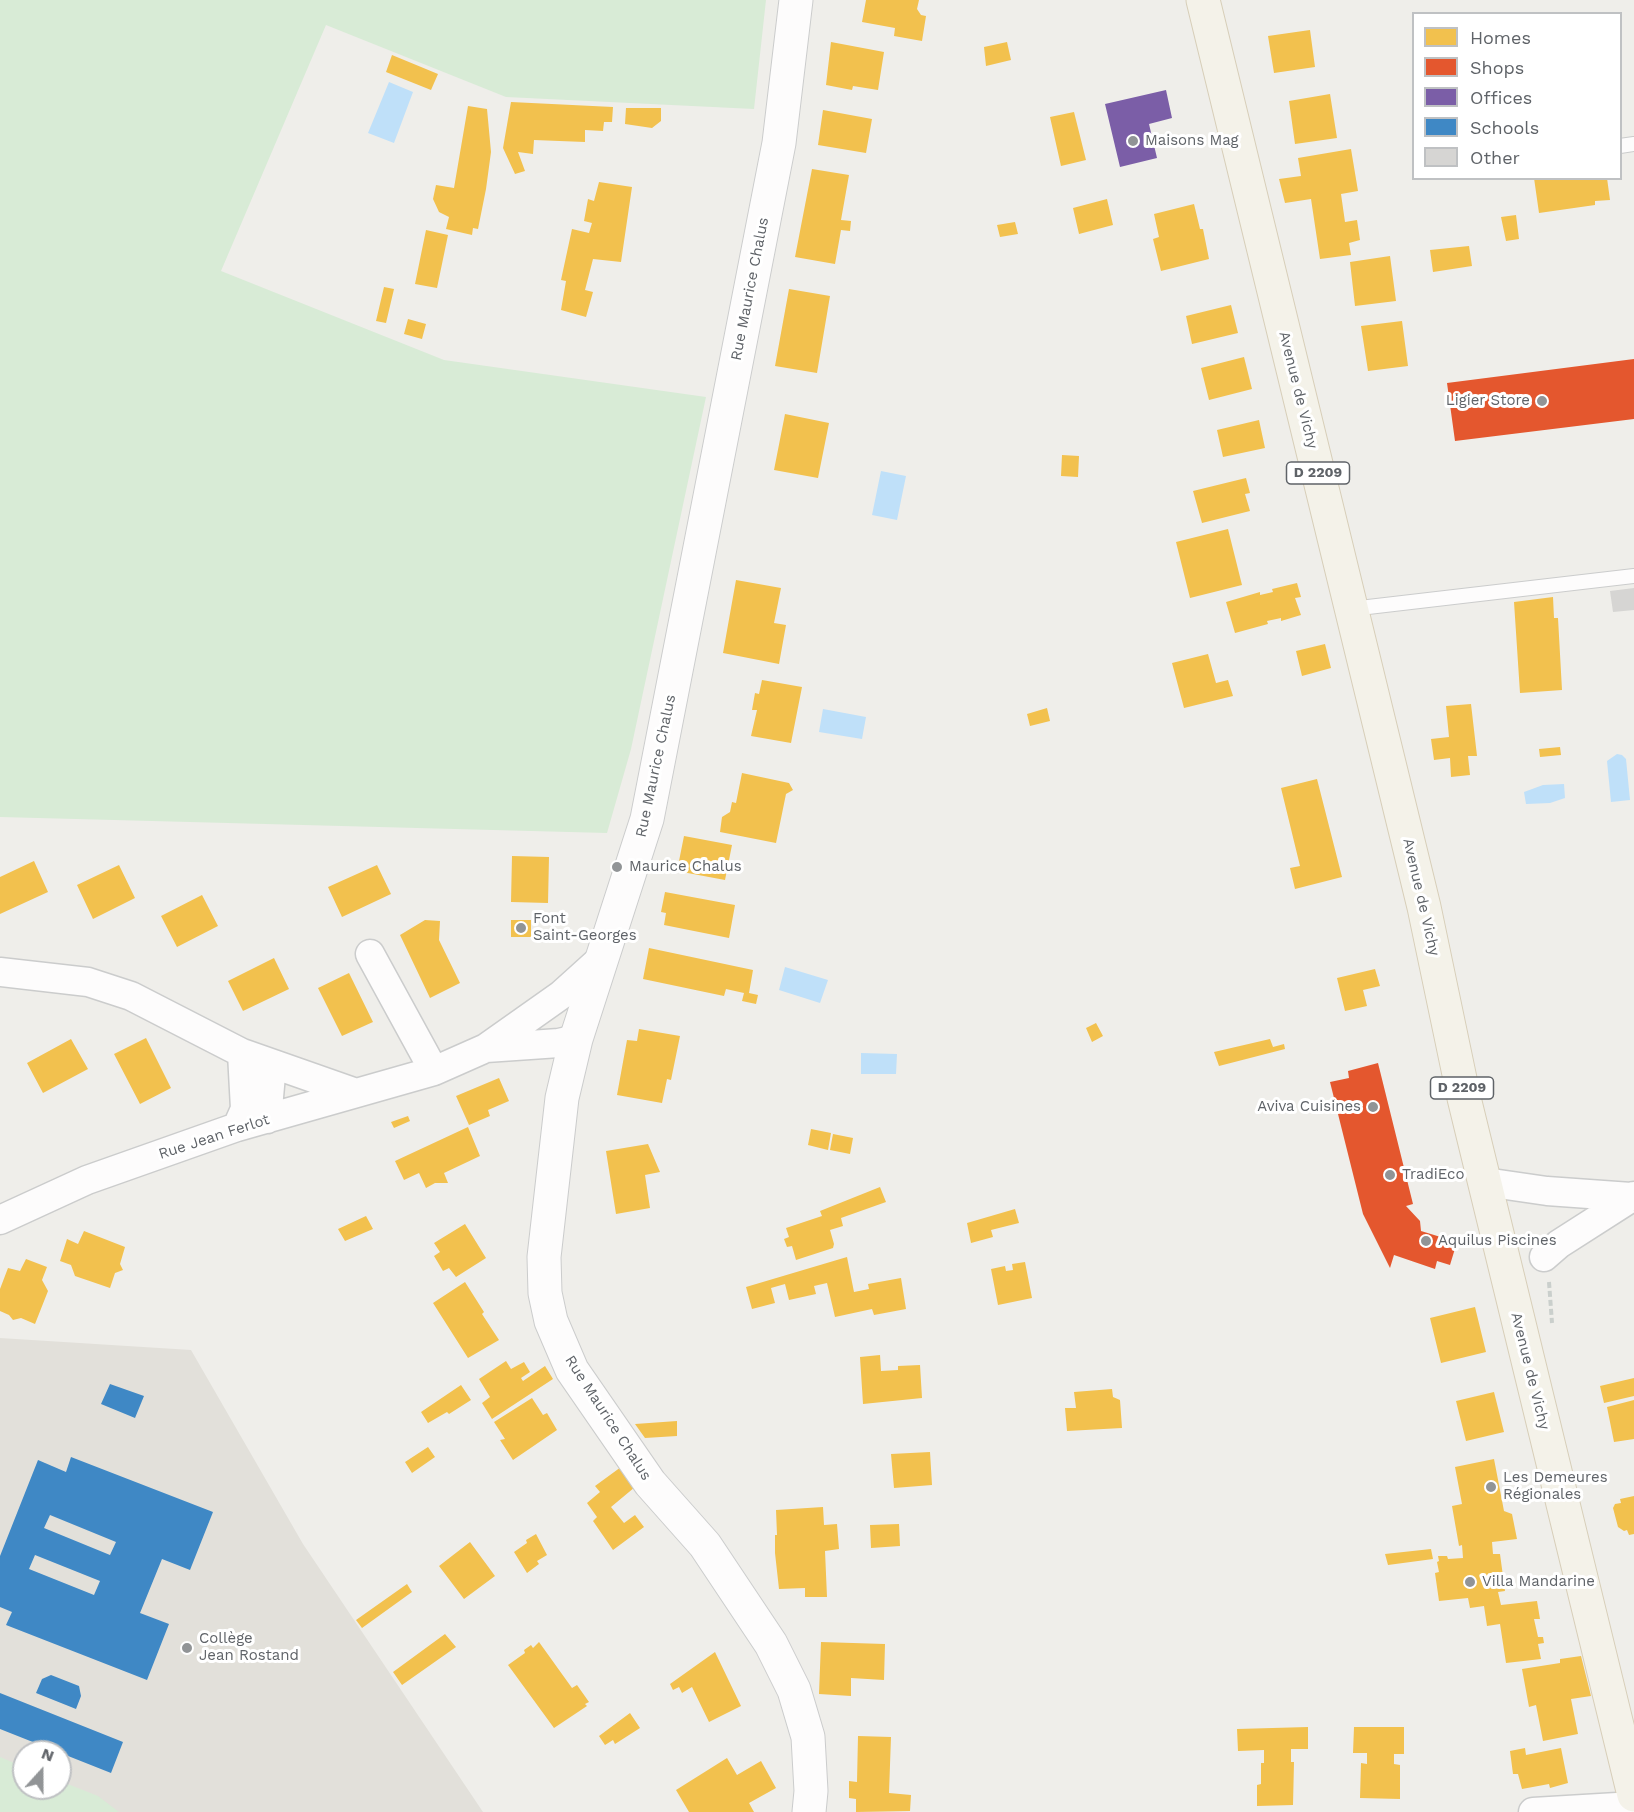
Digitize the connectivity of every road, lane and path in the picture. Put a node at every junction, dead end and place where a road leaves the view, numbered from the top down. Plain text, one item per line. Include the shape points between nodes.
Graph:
1 (796, 0) edge
2 (1203, 0) edge
3 (1634, 576) edge
4 (1351, 609) junction
5 (370, 954) dead end
6 (602, 958) junction
7 (0, 972) edge
8 (576, 1039) junction
9 (486, 1048) junction
10 (242, 1053) junction
11 (272, 1064) junction
12 (434, 1071) junction
13 (356, 1093) junction
14 (267, 1119) junction
15 (237, 1127) junction
16 (1485, 1182) junction
17 (1632, 1196) edge
18 (0, 1220) edge
19 (1544, 1257) dead end
20 (1634, 1795) edge
21 (1634, 1806) edge
22 (809, 1812) edge
23 (1533, 1812) edge

1 - 6 street, Rue Maurice Chalus via 779,143 647,819
2 - 4 main road, Avenue de Vichy / D 2209
3 - 4 lane
4 - 16 main road, Avenue de Vichy / D 2209 via 1424,907
5 - 12 street
6 - 8 street, Rue Maurice Chalus
6 - 9 street, Rue Jean Ferlot via 561,995
7 - 10 street via 88,982 130,996
8 - 9 street, Rue Jean Ferlot
8 - 22 street, Rue Maurice Chalus via 562,1098 544,1257 550,1321 572,1370 650,1483 705,1545 771,1644 794,1690 808,1737
9 - 12 street, Rue Jean Ferlot
10 - 11 street
10 - 15 street via 245,1109
11 - 13 street
11 - 14 street
12 - 13 street, Rue Jean Ferlot
13 - 14 street, Rue Jean Ferlot
14 - 15 street, Rue Jean Ferlot
15 - 18 street, Rue Jean Ferlot via 87,1180
16 - 17 street
16 - 20 main road, Avenue de Vichy / D 2209
17 - 19 street
21 - 23 street

